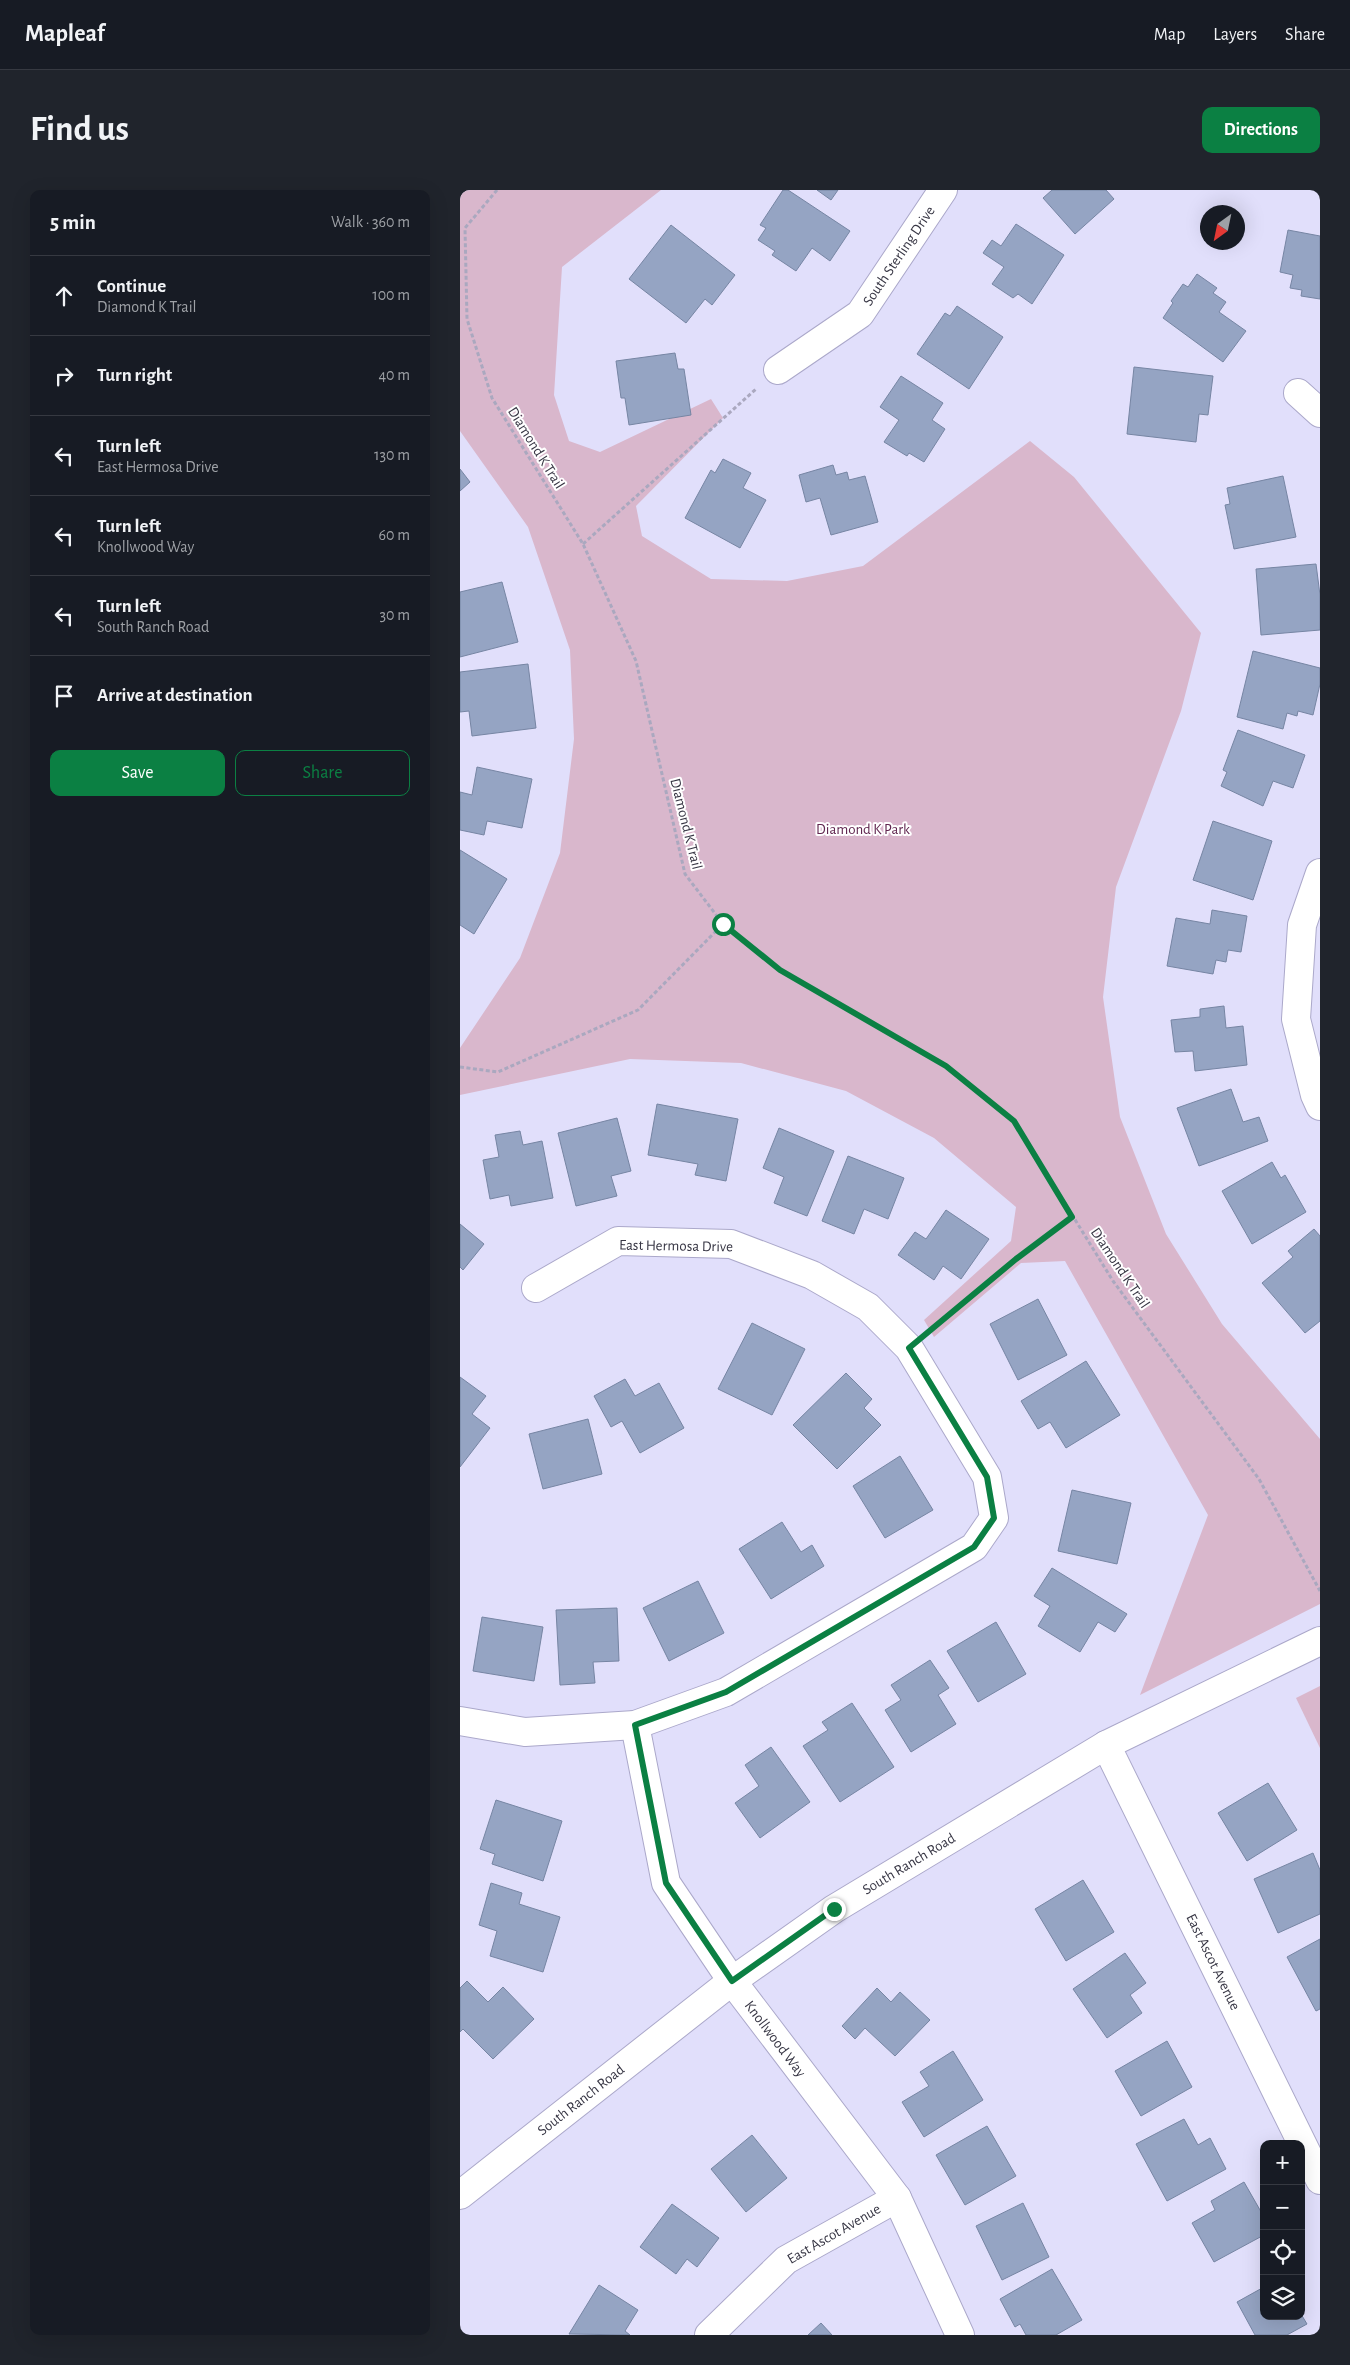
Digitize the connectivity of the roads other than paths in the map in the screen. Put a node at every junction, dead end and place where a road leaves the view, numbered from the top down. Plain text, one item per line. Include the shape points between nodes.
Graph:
1 (943, 190) edge
2 (778, 370) road end
3 (1298, 393) dead end
4 (1320, 413) edge
5 (1320, 873) edge
6 (1320, 1106) edge
7 (536, 1288) dead end
8 (1320, 1641) edge
9 (460, 1721) edge
10 (635, 1725) junction
11 (1106, 1745) junction
12 (732, 1981) junction
13 (1320, 2180) edge
14 (460, 2195) edge
15 (897, 2198) junction
16 (708, 2335) edge
17 (960, 2335) edge

1 - 2 street, South Sterling Drive via 860,314
3 - 4 street
5 - 6 street via 1302,925 1296,1019
7 - 10 street, East Hermosa Drive via 618,1241 731,1244 812,1275 868,1307 909,1348 987,1477 994,1518 974,1547 726,1692
8 - 11 street, South Ranch Road
9 - 10 street, East Hermosa Drive via 525,1732
10 - 12 street, Knollwood Way via 666,1883
11 - 12 street, South Ranch Road via 834,1909
11 - 13 street, East Ascot Avenue
12 - 14 street, South Ranch Road
12 - 15 street, Knollwood Way
15 - 16 street, East Ascot Avenue via 786,2260
15 - 17 street, Knollwood Way

